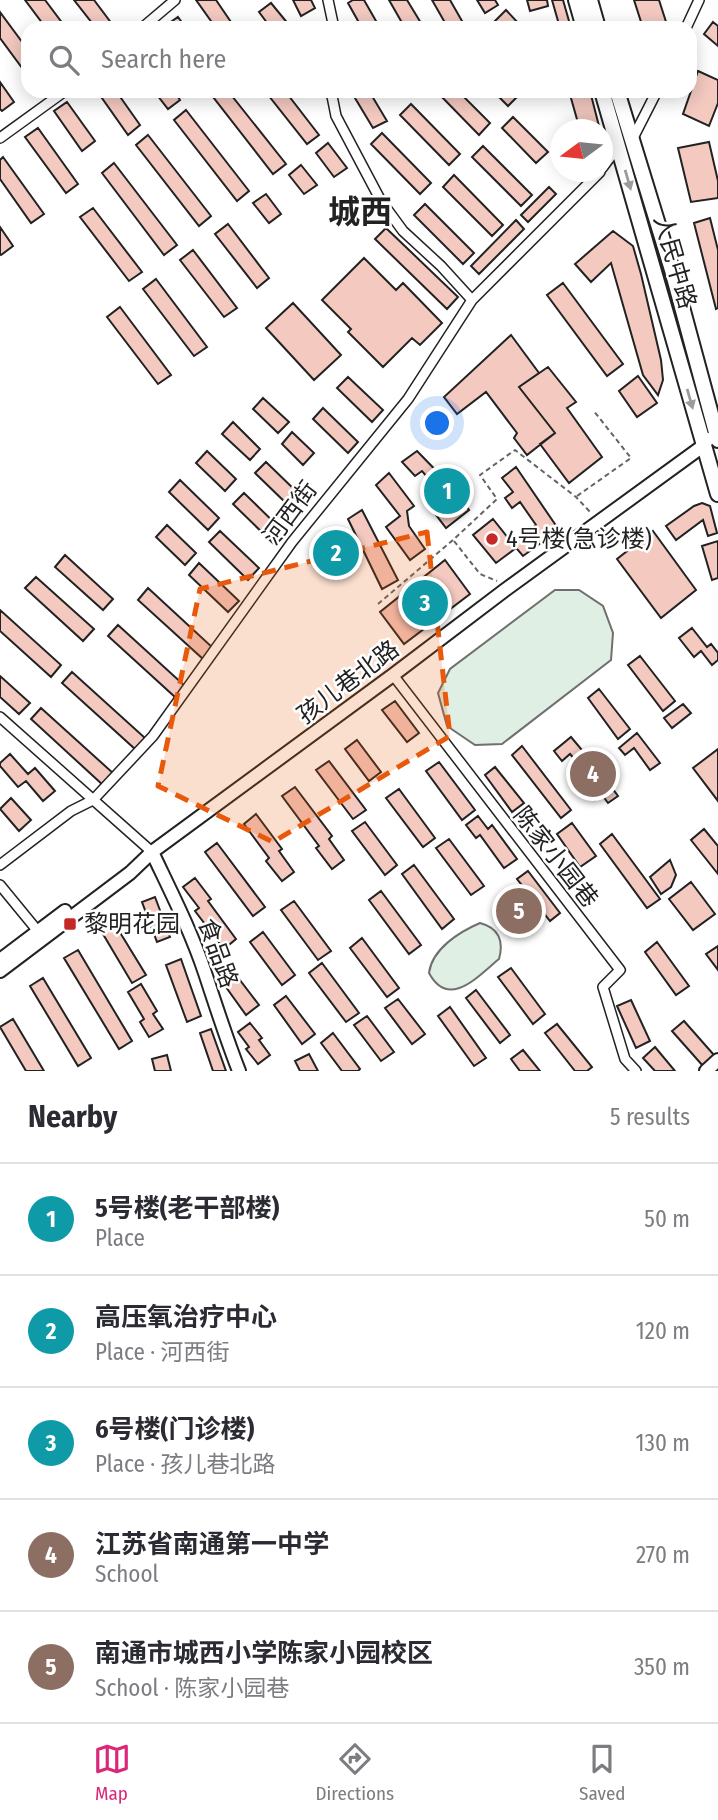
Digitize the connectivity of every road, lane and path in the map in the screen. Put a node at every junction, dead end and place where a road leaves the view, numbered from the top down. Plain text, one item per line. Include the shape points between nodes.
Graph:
1 (175, 0) edge
2 (328, 0) edge
3 (576, 0) edge
4 (590, 0) edge
5 (699, 0) edge
6 (150, 21) edge
7 (332, 21) edge
8 (582, 21) edge
9 (596, 21) edge
10 (688, 21) edge
11 (54, 98) edge
12 (332, 98) edge
13 (604, 98) edge
14 (619, 98) edge
15 (653, 98) edge
16 (2, 133) edge
17 (632, 140) junction
18 (618, 146) junction
19 (613, 153) edge
20 (589, 182) edge
21 (472, 300) junction
22 (593, 410) dead end
23 (714, 437) edge
24 (718, 494) edge
25 (576, 497) junction
26 (598, 521) junction
27 (453, 540) junction
28 (505, 590) junction
29 (378, 604) dead end
30 (393, 675) junction
31 (0, 717) edge
32 (93, 800) junction
33 (152, 852) junction
34 (0, 865) edge
35 (0, 885) edge
36 (41, 934) junction
37 (0, 960) edge
38 (0, 971) edge
39 (718, 1060) edge
40 (239, 1071) edge
41 (636, 1071) edge
42 (706, 1071) edge

1 - 6 street
2 - 7 street
3 - 8 main road
4 - 9 main road
5 - 10 street
11 - 16 street
12 - 21 street via 336,116 381,201 403,231
13 - 18 main road, 人民中路
14 - 17 main road, 人民中路
15 - 17 street
17 - 23 main road, 人民中路 via 672,271
18 - 19 street, 河西街
18 -> 23 main road, 人民中路
20 - 21 street, 河西街
21 - 32 street, 河西街 via 408,398 322,502 153,736
22 - 25 path via 631,458
23 - 24 main road
23 - 26 main road, 孩儿巷北路
25 - 26 path
25 - 27 path via 515,450 480,475 497,499
26 - 28 main road, 孩儿巷北路
27 - 28 path via 481,574 498,581
27 - 29 path
28 - 30 main road, 孩儿巷北路
30 - 33 main road, 孩儿巷北路
30 - 41 street, 陈家小园巷 via 620,970 603,987 625,1059
31 - 32 street
32 - 33 street
32 - 34 street, 河西街 via 71,811
33 - 36 main road, 孩儿巷北路 via 130,873
33 - 40 main road, 食品路 via 181,912
35 - 36 street
36 - 37 main road, 孩儿巷北路
36 - 38 main road, 孩儿巷北路
39 - 42 main road

